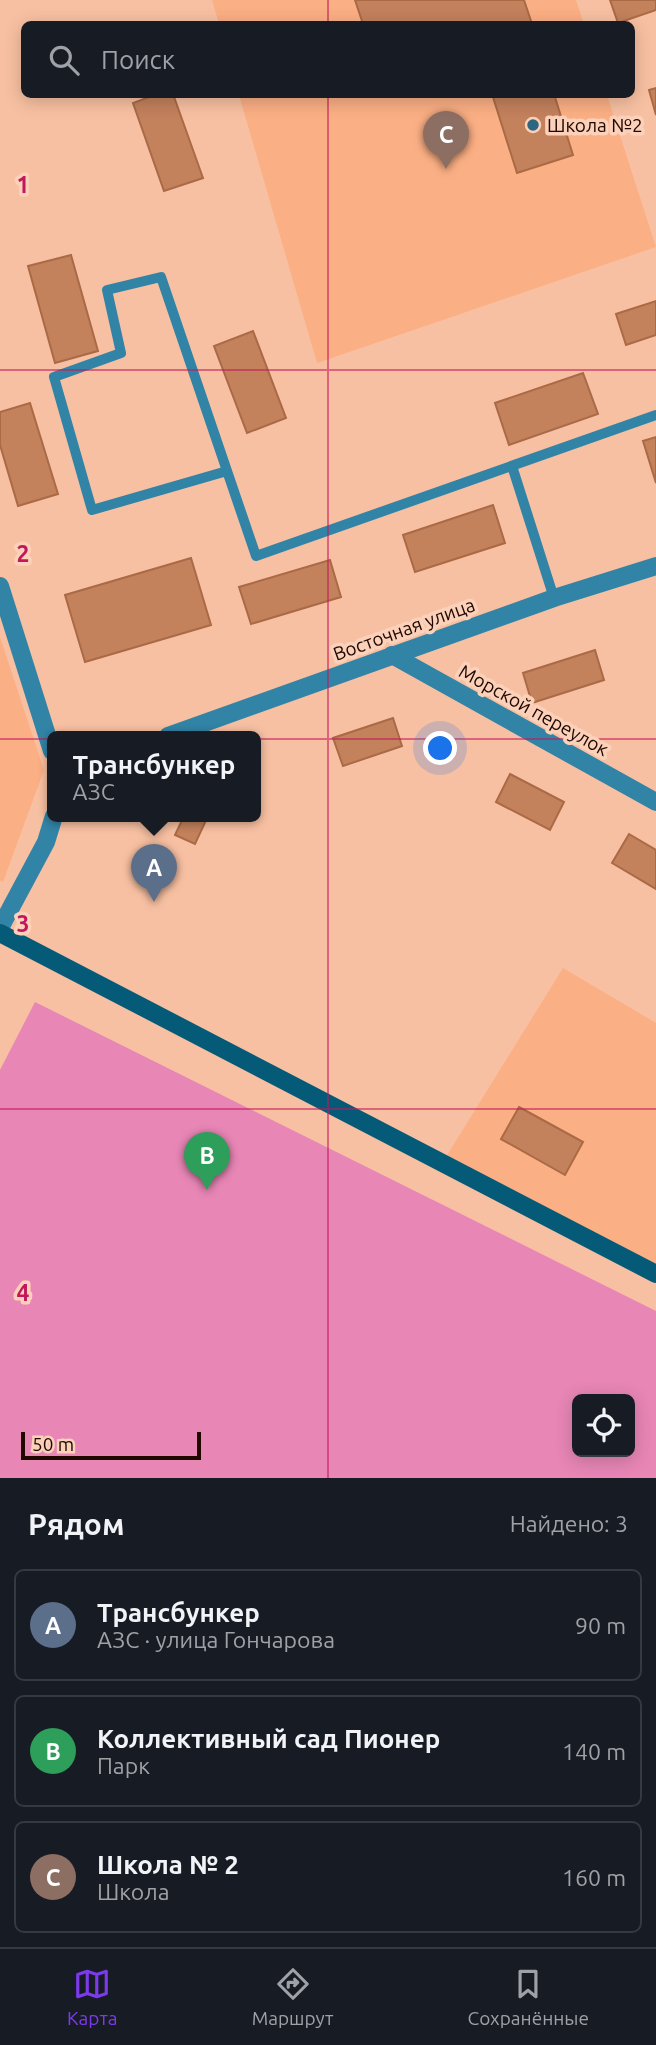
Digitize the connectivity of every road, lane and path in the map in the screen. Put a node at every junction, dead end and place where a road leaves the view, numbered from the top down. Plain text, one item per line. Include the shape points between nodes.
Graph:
1 (656, 415) edge
2 (512, 466) junction
3 (228, 471) junction
4 (656, 566) edge
5 (0, 586) edge
6 (554, 598) junction
7 (392, 655) junction
8 (182, 731) edge
9 (47, 735) edge
10 (656, 802) edge
11 (52, 822) edge
12 (0, 931) edge
13 (656, 1274) edge

1 - 2 lane
2 - 3 lane via 256,556
2 - 6 lane
3 - 3 lane via 92,510 54,377 121,353 107,290 161,277
4 - 6 street, Восточная улица
5 - 9 street
6 - 7 street, Восточная улица
7 - 8 street, Восточная улица
7 - 10 street, Морской переулок
11 - 12 street
12 - 13 main road

